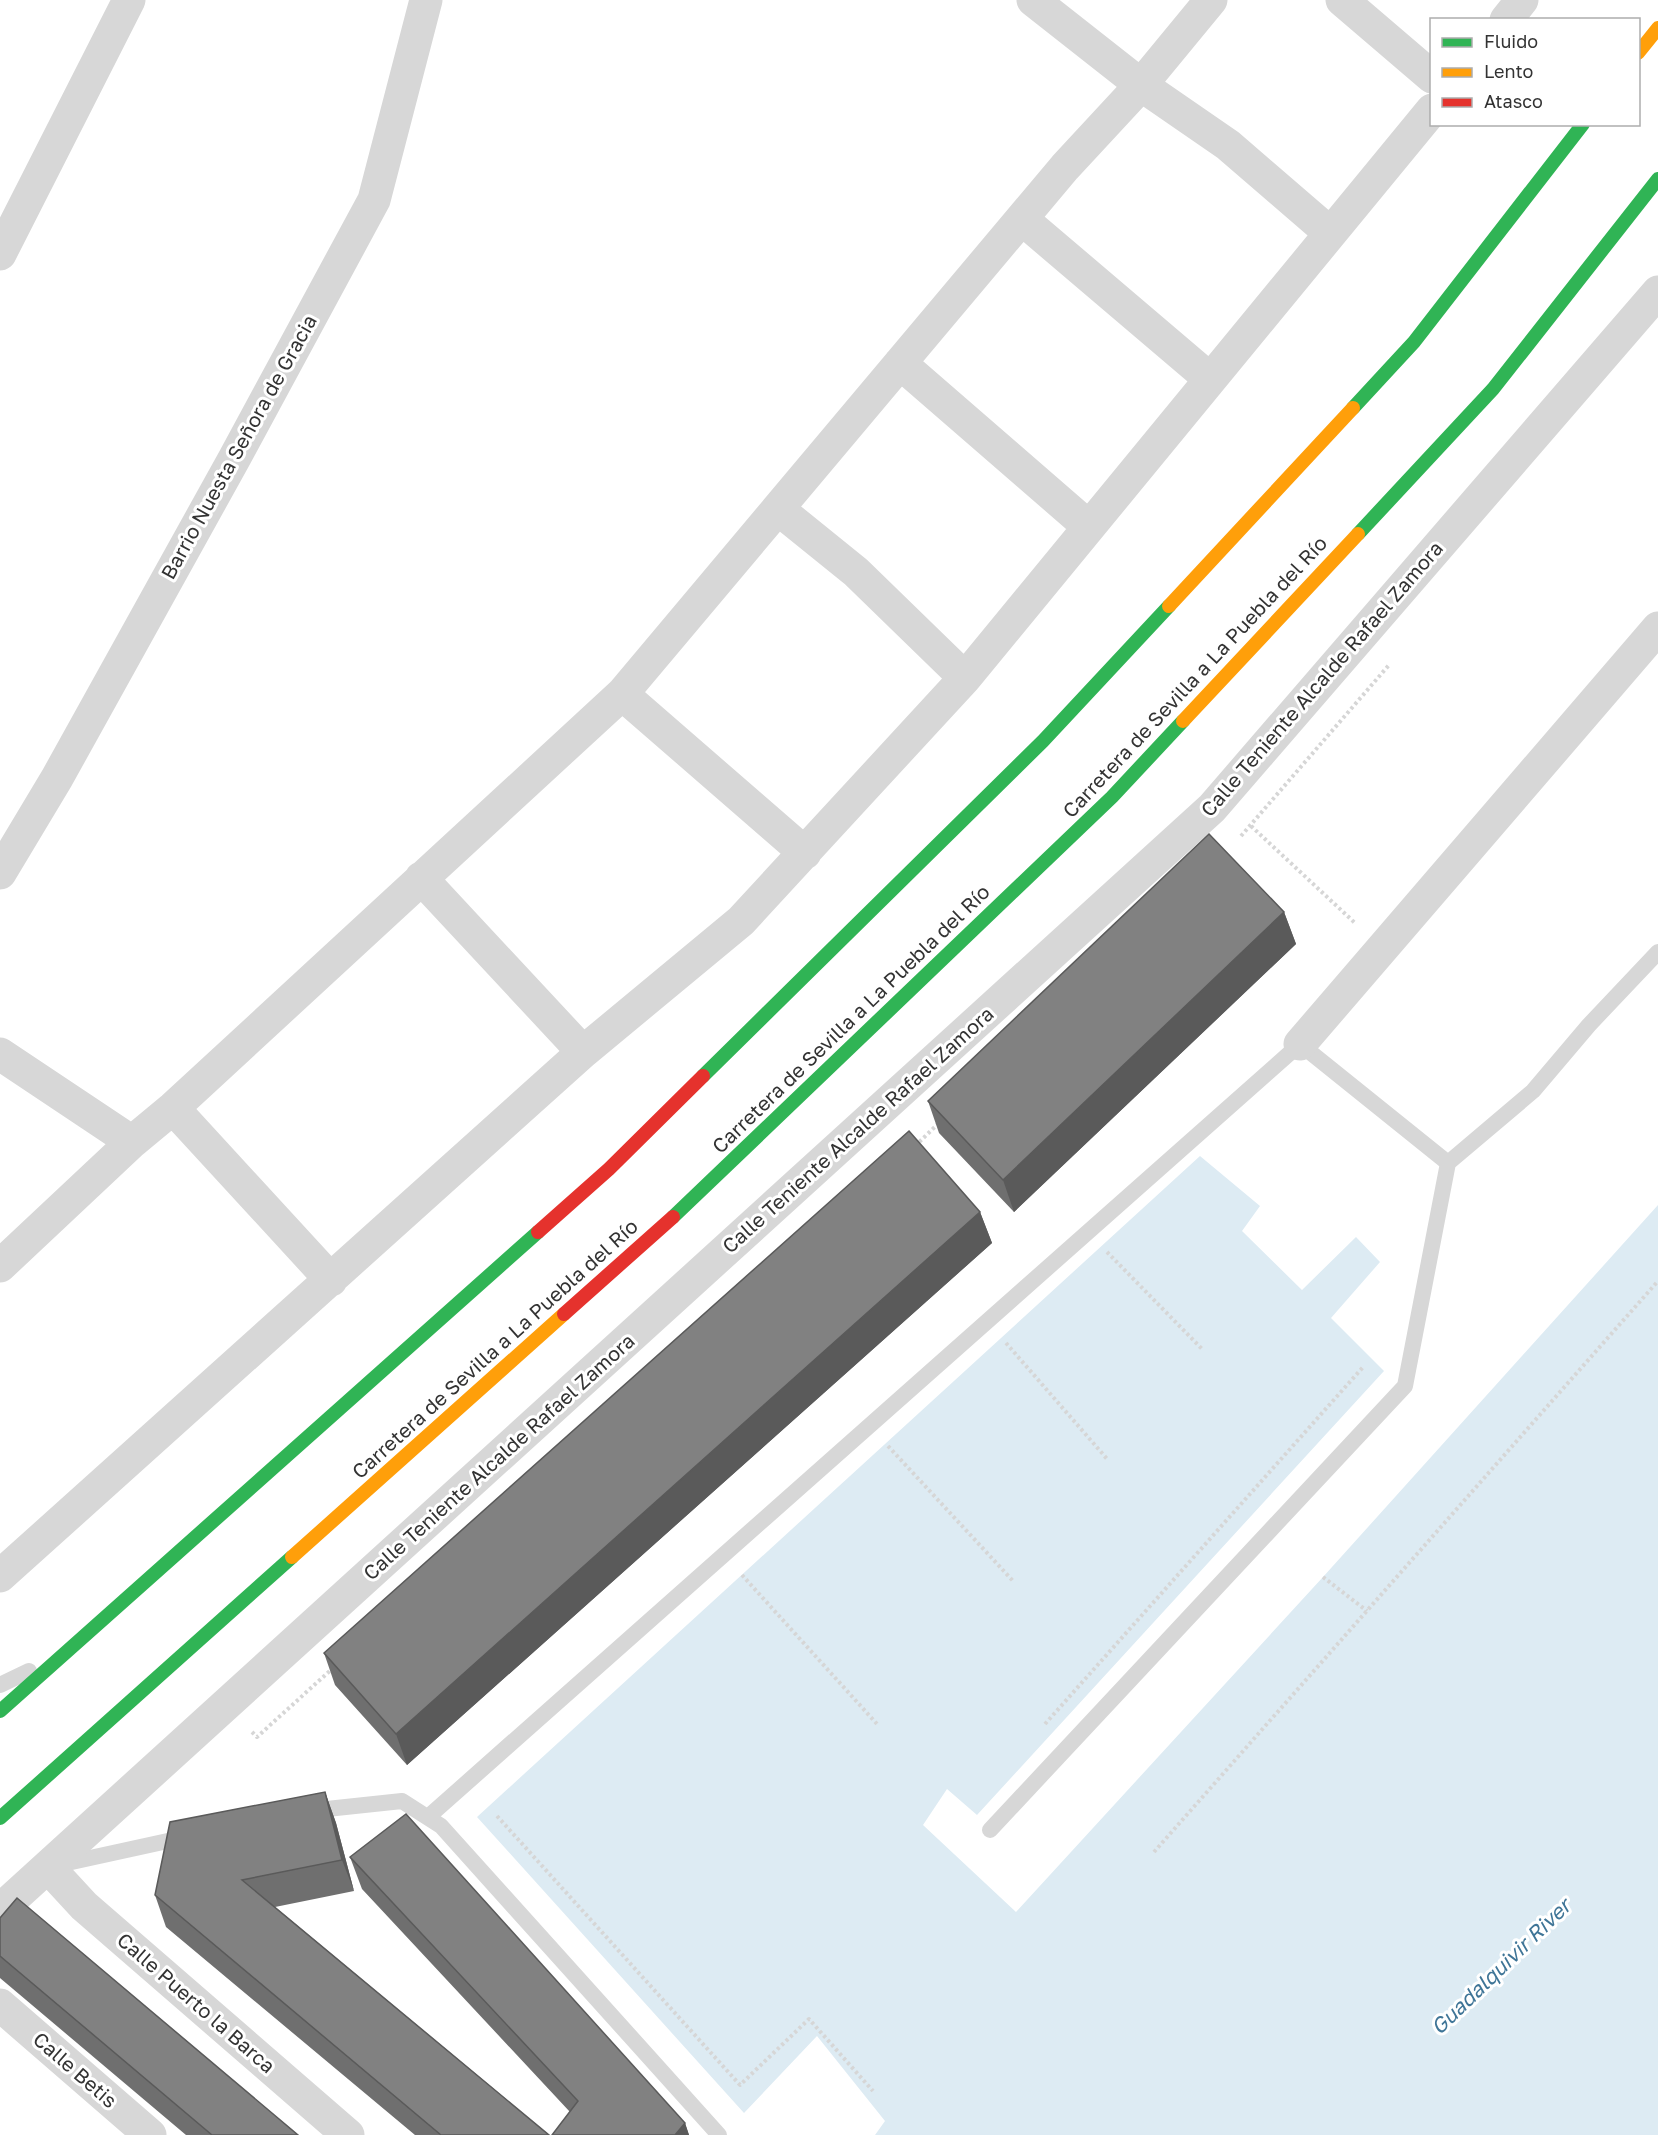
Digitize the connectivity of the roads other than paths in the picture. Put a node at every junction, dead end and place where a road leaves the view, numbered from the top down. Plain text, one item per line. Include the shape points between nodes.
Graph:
1 (129, 0) edge
2 (426, 0) edge
3 (1033, 0) edge
4 (1210, 0) edge
5 (1342, 0) edge
6 (1522, 0) edge
7 (1508, 18) edge
8 (1658, 28) edge
9 (1640, 50) edge
10 (1430, 76) edge
11 (1142, 85) junction
12 (1430, 111) edge
13 (1580, 126) edge
14 (1658, 179) edge
15 (10, 209) edge
16 (1022, 219) junction
17 (1330, 233) junction
18 (0, 254) edge
19 (1658, 292) edge
20 (900, 363) junction
21 (1210, 379) junction
22 (778, 509) junction
23 (1089, 527) junction
24 (1658, 628) edge
25 (965, 678) junction
26 (622, 694) junction
27 (805, 853) junction
28 (0, 873) edge
29 (421, 878) junction
30 (1658, 952) edge
31 (1300, 1044) junction
32 (583, 1052) junction
33 (0, 1054) edge
34 (173, 1108) junction
35 (132, 1142) junction
36 (1448, 1163) junction
37 (0, 1266) edge
38 (331, 1280) junction
39 (6, 1559) edge
40 (64, 1653) junction
41 (0, 1685) edge
42 (0, 1711) edge
43 (288, 1815) edge
44 (428, 1817) junction
45 (0, 1818) edge
46 (990, 1830) dead end
47 (196, 1835) edge
48 (48, 1867) junction
49 (0, 1910) edge
50 (0, 2005) edge
51 (150, 2135) edge
52 (348, 2135) edge
53 (719, 2135) edge

1 - 15 street
2 - 28 street, Barrio Nuesta Señora de Gracia via 374,200 63,768
3 - 11 street
4 - 11 street
5 - 10 street
6 - 7 street
8 - 9 main road
11 - 16 street
11 - 17 street via 1228,145
12 - 17 street
13 - 40 main road via 1413,342 1043,741 609,1168
14 - 45 main road, Carretera de Sevilla a La Puebla del Río via 1493,389 1112,797 676,1215
15 - 18 street
16 - 20 street
16 - 21 street
17 - 21 street
19 - 48 street, Calle Teniente Alcalde Rafael Zamora via 1221,799
20 - 22 street
20 - 23 street
21 - 23 street
22 - 25 street via 856,572
22 - 26 street
23 - 25 street
24 - 31 street
25 - 27 street
26 - 27 street
26 - 29 street
27 - 32 street via 741,921
29 - 32 street
29 - 34 street
30 - 36 lane via 1533,1090
31 - 36 lane
31 - 44 lane
32 - 38 street
33 - 35 street
34 - 35 street
34 - 38 street
35 - 37 street
36 - 46 lane via 1405,1386
38 - 39 street
40 - 41 lane
40 - 42 main road
43 - 44 lane via 402,1801
44 - 53 lane via 441,1826
47 - 48 lane
48 - 49 street, Calle Teniente Alcalde Rafael Zamora
48 - 52 street, Calle Puerto la Barca via 84,1906
50 - 51 street, Calle Betis

